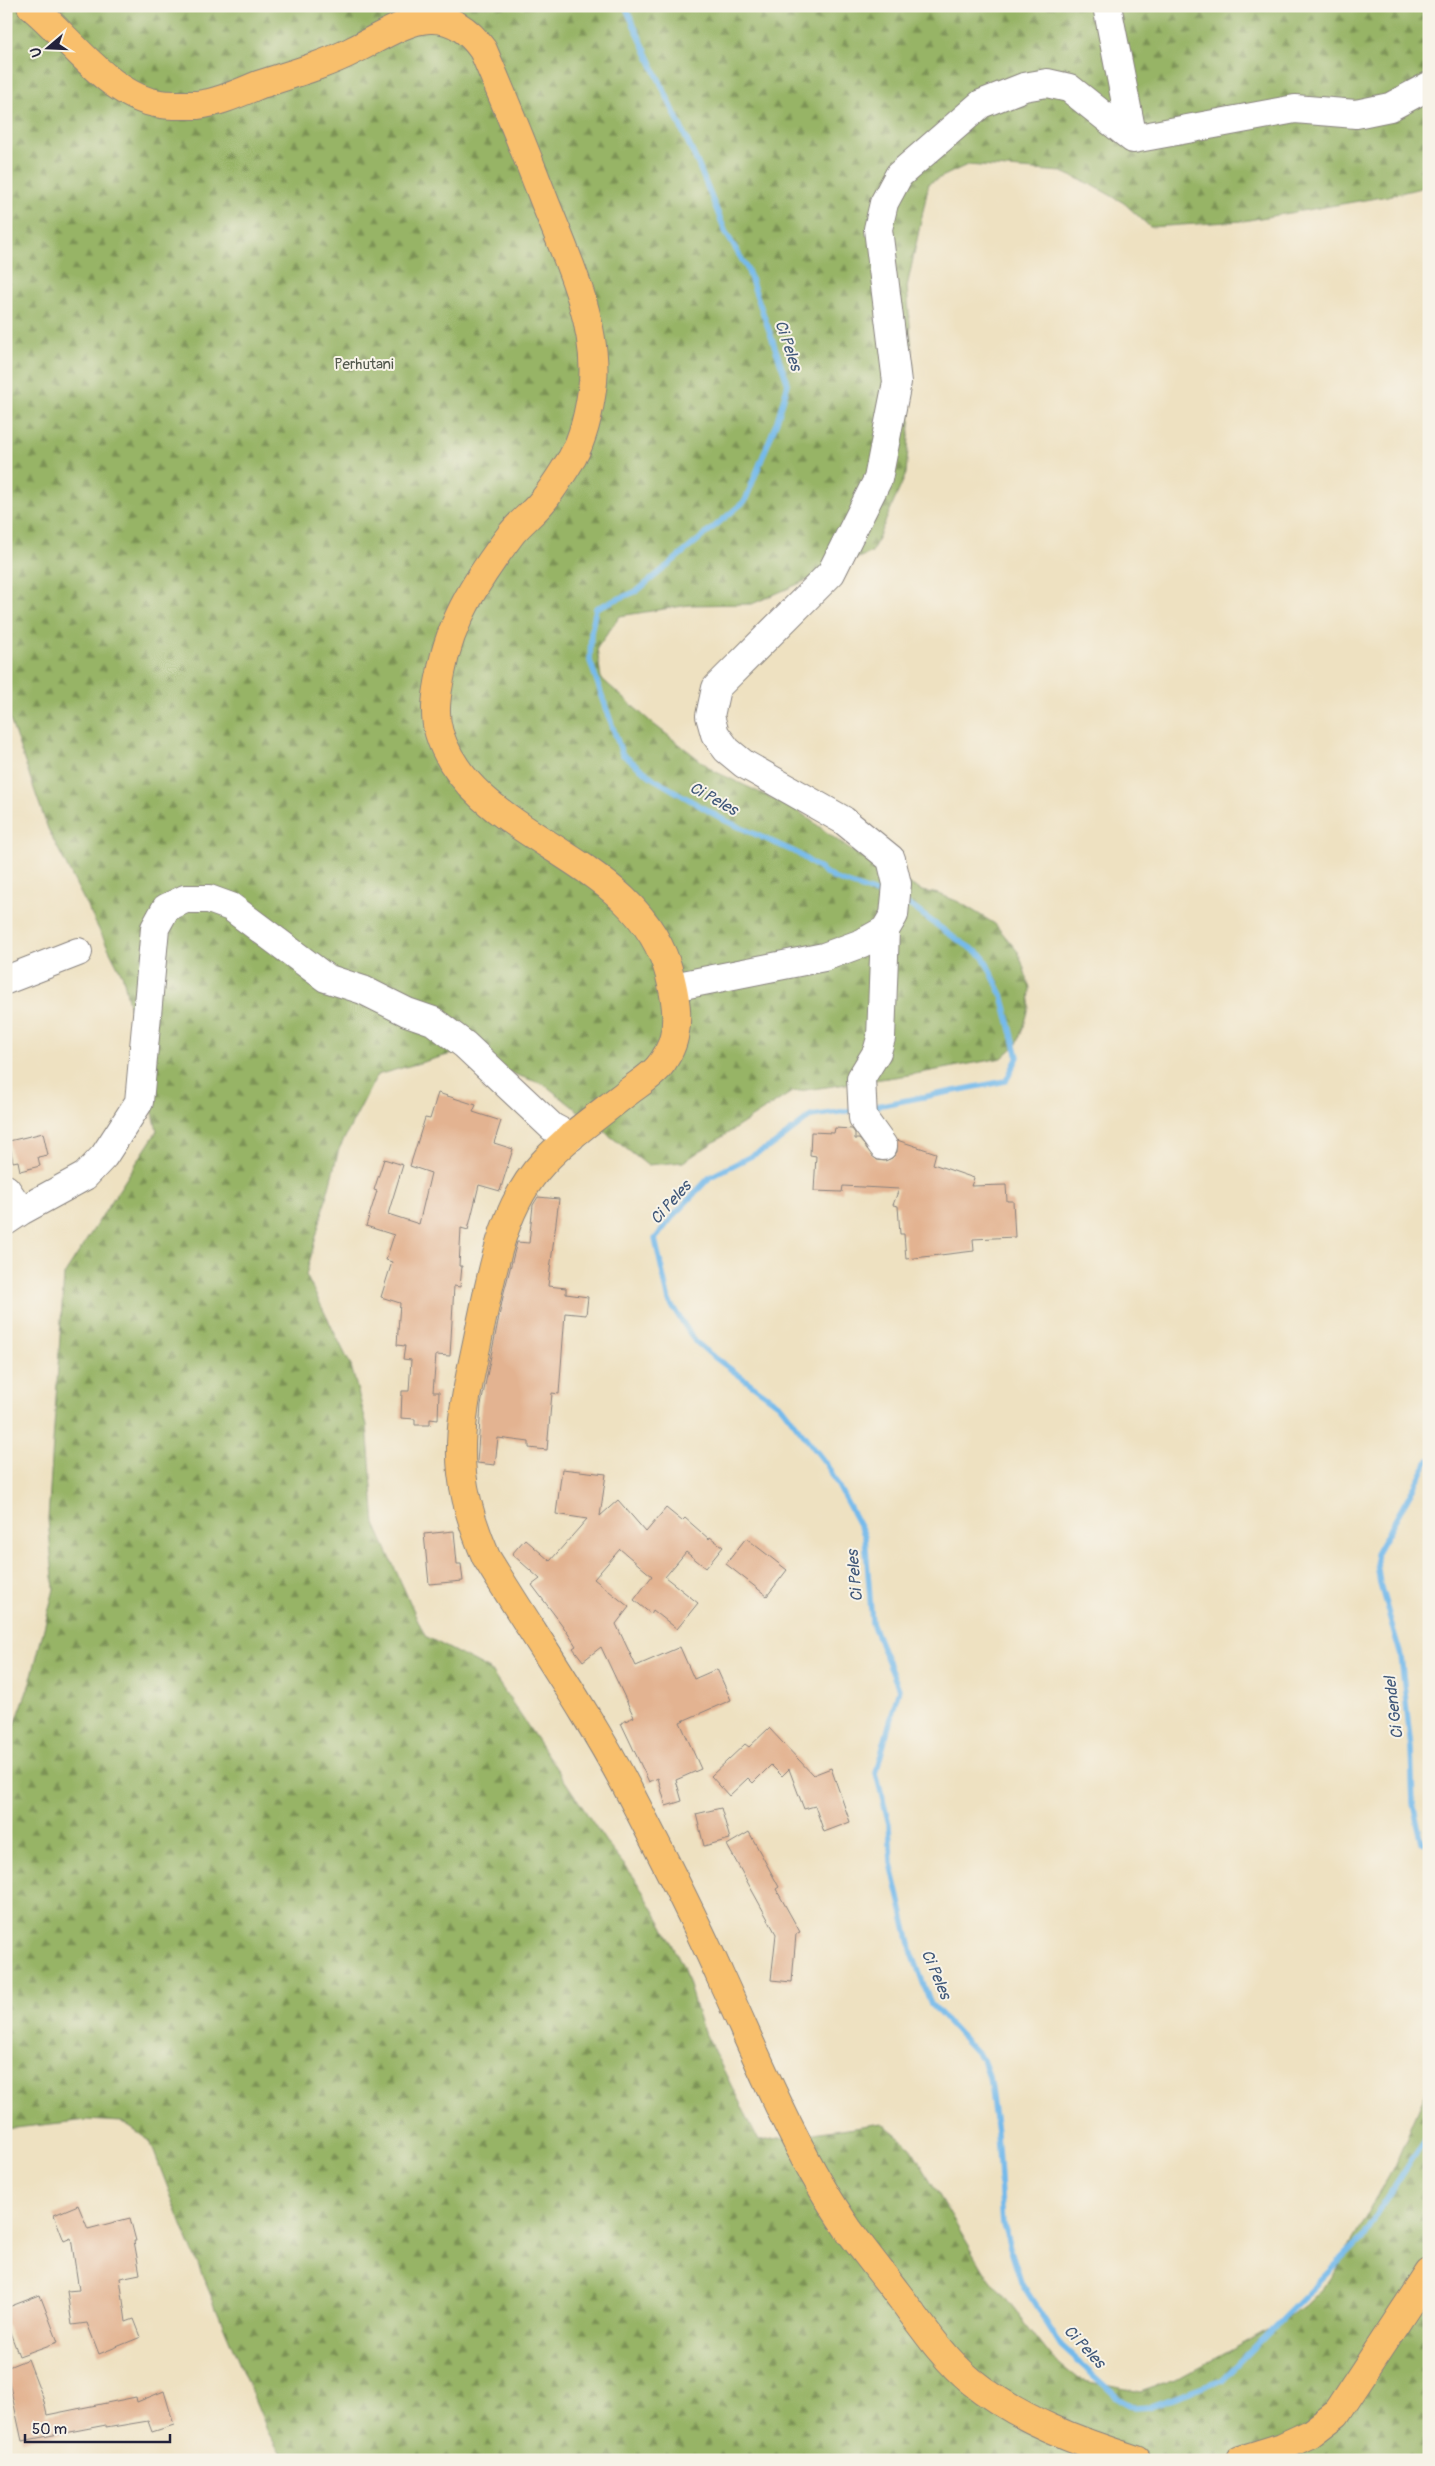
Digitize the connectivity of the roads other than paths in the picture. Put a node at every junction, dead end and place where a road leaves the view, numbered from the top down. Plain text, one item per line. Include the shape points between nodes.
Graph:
1 (31, 6) edge
2 (1107, 6) edge
3 (1429, 86) edge
4 (1133, 139) junction
5 (890, 922) junction
6 (78, 952) dead end
7 (6, 980) edge
8 (673, 987) junction
9 (571, 1137) junction
10 (883, 1146) dead end
11 (11, 1207) edge
12 (1429, 2274) edge
13 (1136, 2460) edge
14 (1240, 2460) edge

1 - 8 highway via 110,80 155,103 198,105 231,95 345,55 410,23 429,18 460,26 483,50 571,268 591,341 593,377 582,434 573,455 545,500 514,530 472,591 452,630 436,698 438,731 453,764 471,788 501,812 585,866 613,890 655,939
2 - 4 street
3 - 4 street via 1390,107 1356,114 1295,108
4 - 5 street via 1069,88 1047,82 1024,87 981,104 899,175 884,203 878,229 897,382 878,479 831,574 716,688 710,716 715,734 727,750 744,764 843,820 891,859 897,884
5 - 8 street via 862,942 824,957
5 - 10 street via 881,1038 877,1052 861,1078 863,1118
6 - 7 street
8 - 9 highway via 676,1012 674,1039 657,1070
9 - 11 street via 552,1127 466,1045 433,1021 363,990 326,978 231,907 209,899 185,899 166,908 155,928 139,1102 104,1156 85,1176
9 - 13 highway via 532,1175 521,1193 501,1241 490,1281 471,1372 461,1448 468,1509 475,1533 486,1557 602,1742 633,1798 720,1974 772,2091 848,2228 938,2347 969,2379 996,2400 1023,2414
12 - 14 highway via 1336,2414 1310,2434 1282,2448

